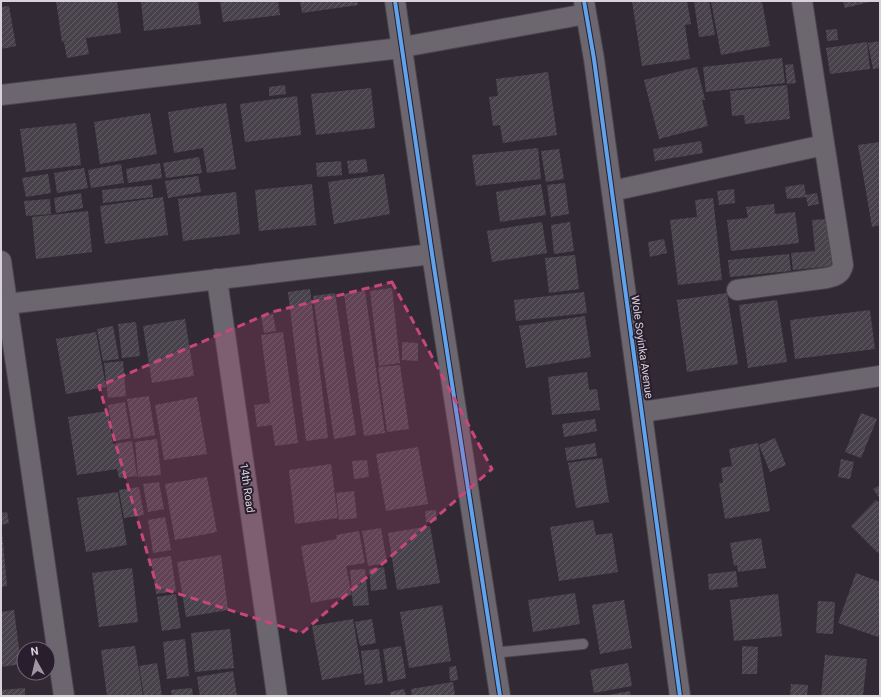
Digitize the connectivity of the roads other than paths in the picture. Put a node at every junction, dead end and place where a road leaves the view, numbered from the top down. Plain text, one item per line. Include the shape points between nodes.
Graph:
1 (395, 1) edge
2 (802, 1) edge
3 (585, 7) edge
4 (402, 47) junction
5 (1, 96) edge
6 (824, 145) junction
7 (612, 191) junction
8 (432, 254) junction
9 (1, 261) edge
10 (217, 279) junction
11 (737, 290) dead end
12 (7, 304) junction
13 (880, 376) edge
14 (642, 412) junction
15 (583, 644) dead end
16 (493, 652) junction
17 (64, 696) edge
18 (276, 696) edge
19 (500, 696) edge
20 (680, 696) edge

1 - 4 street
2 - 6 street
3 - 4 street
3 - 7 street, Wole Soyinka Avenue
4 - 5 street
4 - 8 street
6 - 7 street
6 - 11 street via 842,269 839,274 827,278
7 - 14 street, Wole Soyinka Avenue
8 - 10 street
8 - 16 street
9 - 12 street
10 - 12 street
10 - 18 street, 14th Road
12 - 17 street
13 - 14 street
14 - 20 street, Wole Soyinka Avenue
15 - 16 lane
16 - 19 street

